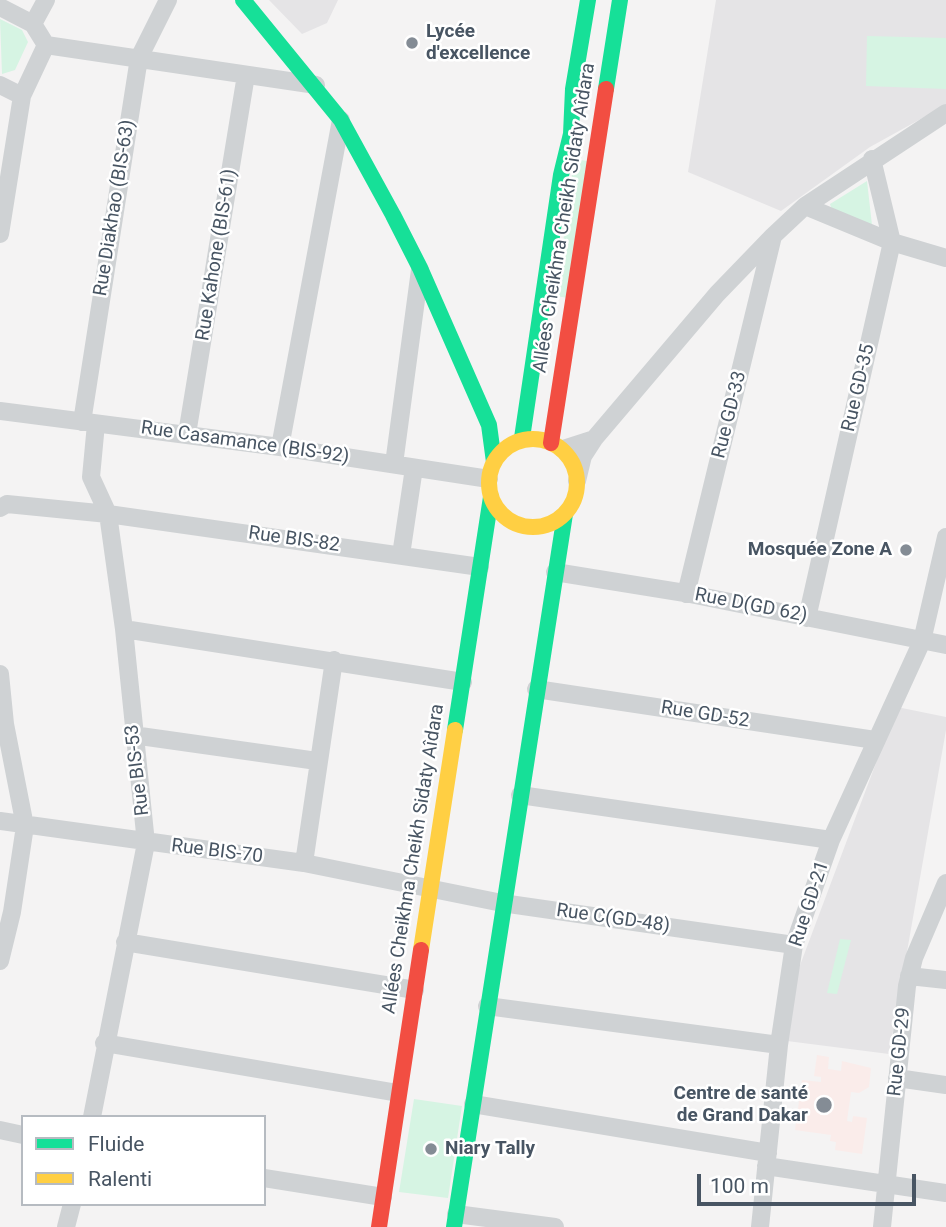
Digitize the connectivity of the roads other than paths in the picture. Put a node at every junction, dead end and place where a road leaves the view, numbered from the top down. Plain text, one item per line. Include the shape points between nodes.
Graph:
1 (46, 0) edge
2 (168, 0) edge
3 (243, 0) edge
4 (588, 0) edge
5 (620, 0) edge
6 (0, 6) edge
7 (33, 24) junction
8 (46, 45) junction
9 (139, 58) junction
10 (247, 75) junction
11 (0, 85) edge
12 (316, 85) junction
13 (22, 96) junction
14 (946, 113) edge
15 (341, 120) junction
16 (872, 159) junction
17 (805, 206) junction
18 (0, 234) edge
19 (773, 236) junction
20 (892, 242) junction
21 (946, 258) edge
22 (420, 268) junction
23 (480, 409) junction
24 (0, 411) edge
25 (89, 423) junction
26 (187, 434) junction
27 (521, 439) junction
28 (594, 439) junction
29 (557, 446) junction
30 (280, 447) junction
31 (394, 464) junction
32 (414, 468) junction
33 (491, 479) junction
34 (577, 481) junction
35 (0, 508) edge
36 (108, 514) junction
37 (565, 514) junction
38 (946, 537) edge
39 (401, 555) junction
40 (480, 567) junction
41 (555, 572) junction
42 (686, 594) junction
43 (807, 618) junction
44 (124, 629) junction
45 (922, 641) junction
46 (946, 645) edge
47 (334, 660) junction
48 (0, 674) edge
49 (463, 682) junction
50 (536, 689) junction
51 (2, 724) edge
52 (133, 735) junction
53 (875, 740) junction
54 (317, 761) junction
55 (520, 795) junction
56 (0, 821) edge
57 (25, 826) junction
58 (831, 840) junction
59 (146, 842) junction
60 (304, 863) junction
61 (946, 883) edge
62 (437, 889) junction
63 (499, 903) junction
64 (125, 942) junction
65 (794, 945) junction
66 (0, 961) edge
67 (909, 976) junction
68 (946, 980) edge
69 (415, 990) junction
70 (488, 1006) junction
71 (104, 1043) junction
72 (779, 1045) junction
73 (897, 1079) junction
74 (946, 1085) edge
75 (398, 1093) junction
76 (472, 1104) junction
77 (92, 1115) edge
78 (0, 1130) edge
79 (21, 1135) edge
80 (767, 1160) junction
81 (266, 1178) edge
82 (885, 1184) junction
83 (946, 1193) edge
84 (383, 1198) junction
85 (71, 1206) edge
86 (455, 1220) edge
87 (66, 1227) edge
88 (379, 1227) edge
89 (555, 1227) edge
90 (760, 1227) edge
91 (882, 1227) edge

1 - 7 street
2 - 9 street, Rue Diakhao (BIS-63)
3 - 12 main road, Allées Cheikhna Cheikh Sidaty Aîdara
4 - 27 main road, Allées Cheikhna Cheikh Sidaty Aîdara
5 - 29 main road, Allées Cheikhna Cheikh Sidaty Aîdara
6 - 7 street
7 - 8 street
8 - 9 street
8 - 13 street
9 - 10 street
9 - 25 street, Rue Diakhao (BIS-63)
10 - 12 street
10 - 26 street, Rue Kahone (BIS-61)
11 - 13 street
12 - 15 main road, Allées Cheikhna Cheikh Sidaty Aîdara
13 - 18 street
14 - 16 street
15 - 22 main road, Allées Cheikhna Cheikh Sidaty Aîdara
15 - 30 street
16 - 17 street
16 - 20 street, Rue GD-35
17 - 19 street
17 - 20 street
19 - 28 street via 717,294
19 - 42 street, Rue GD-33
20 - 21 street
20 - 43 street, Rue GD-35
22 - 23 main road, Allées Cheikhna Cheikh Sidaty Aîdara
22 - 31 street
23 - 27 main road via 498,431
23 - 33 main road, Allées Cheikhna Cheikh Sidaty Aîdara via 489,425
24 - 25 street, Rue Casamance (BIS-92)
25 - 26 street, Rue Casamance (BIS-92)
25 - 36 street, Rue BIS-53 via 91,477
26 - 30 street, Rue Casamance (BIS-92)
27 - 29 main road
27 - 33 main road via 505,449
28 - 29 street
28 - 34 street via 583,456
29 - 34 main road via 573,465
30 - 31 street, Rue Casamance (BIS-92)
31 - 32 street, Rue Casamance (BIS-92)
32 - 33 street, Rue Casamance (BIS-92)
32 - 39 street
33 - 37 main road via 504,516 526,526 549,524
33 - 40 main road, Allées Cheikhna Cheikh Sidaty Aîdara
34 - 37 main road
35 - 36 street, Rue BIS-82 via 6,504
36 - 39 street, Rue BIS-82
36 - 44 street, Rue BIS-53
37 - 41 main road
38 - 45 street, Rue GD-21
39 - 40 street, Rue BIS-82
40 - 49 main road, Allées Cheikhna Cheikh Sidaty Aîdara
41 - 42 street, Rue D(GD 62)
41 - 50 main road
42 - 43 street, Rue D(GD 62)
43 - 45 street, Rue D(GD 62)
44 - 47 street
44 - 52 street, Rue BIS-53
45 - 46 street, Rue D(GD 62)
45 - 53 street, Rue GD-21
47 - 49 street
47 - 54 street
48 - 51 street
49 - 62 main road, Allées Cheikhna Cheikh Sidaty Aîdara
50 - 53 street, Rue GD-52
50 - 55 main road
51 - 57 street
52 - 54 street
52 - 59 street, Rue BIS-53
53 - 58 street, Rue GD-21
54 - 60 street
55 - 58 street
55 - 63 main road
56 - 57 street, Rue BIS-70
57 - 59 street, Rue BIS-70
57 - 66 street
58 - 65 street, Rue GD-21
59 - 60 street, Rue BIS-70
59 - 64 street, Rue BIS-53
60 - 62 street, Rue BIS-70
61 - 67 street, Rue GD-29
62 - 63 street, Rue C(GD-48)
62 - 69 main road, Allées Cheikhna Cheikh Sidaty Aîdara
63 - 65 street, Rue C(GD-48)
63 - 70 main road
64 - 69 street
64 - 71 street, Rue BIS-53
65 - 72 street, Rue GD-21
67 - 68 street
67 - 73 street, Rue GD-29
69 - 75 main road, Allées Cheikhna Cheikh Sidaty Aîdara
70 - 72 street
70 - 76 main road
71 - 75 street
71 - 77 street, Rue BIS-53
72 - 80 street, Rue GD-21
73 - 74 street
73 - 82 street, Rue GD-29
75 - 84 main road, Allées Cheikhna Cheikh Sidaty Aîdara
76 - 80 street
76 - 86 main road
78 - 79 street
80 - 82 street
80 - 90 street, Rue GD-21
81 - 84 street
82 - 83 street
82 - 91 street, Rue GD-29
84 - 88 main road, Allées Cheikhna Cheikh Sidaty Aîdara
85 - 87 street
86 - 89 street

